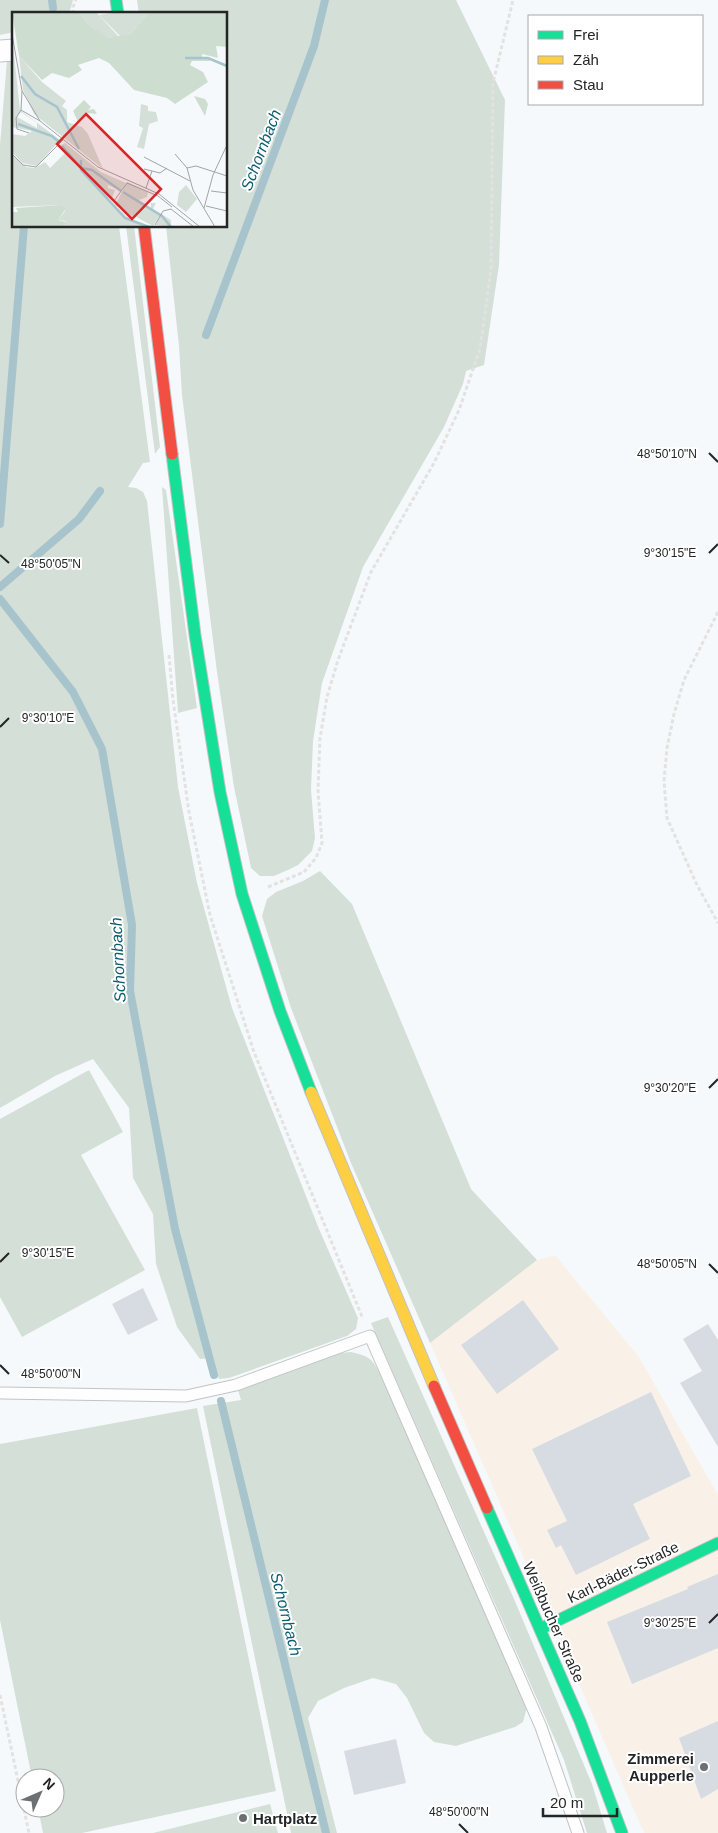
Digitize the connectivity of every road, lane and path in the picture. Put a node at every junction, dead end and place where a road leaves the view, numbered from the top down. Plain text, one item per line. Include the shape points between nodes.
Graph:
1 (76, 0) edge
2 (513, 0) edge
3 (73, 12) edge
4 (144, 228) edge
5 (718, 612) edge
6 (242, 894) junction
7 (718, 923) edge
8 (2, 1393) dead end
9 (718, 1543) edge
10 (540, 1629) junction
11 (0, 1695) edge
12 (29, 1833) edge
13 (578, 1833) edge
14 (622, 1833) edge

1 - 3 path
2 - 6 path via 493,83 490,269 480,349 459,410 434,463 371,572 326,697 318,790 322,843 316,858 304,872
4 - 6 street, Weißbucher Straße via 195,635 220,792
5 - 7 path via 684,680 667,748 664,781 667,818
6 - 10 street, Weißbucher Straße via 280,1011 312,1094
8 - 13 lane via 186,1396 236,1385 370,1336 541,1727
9 - 10 street, Karl-Bäder-Straße
10 - 14 street, Weißbucher Straße via 580,1720
11 - 12 path

